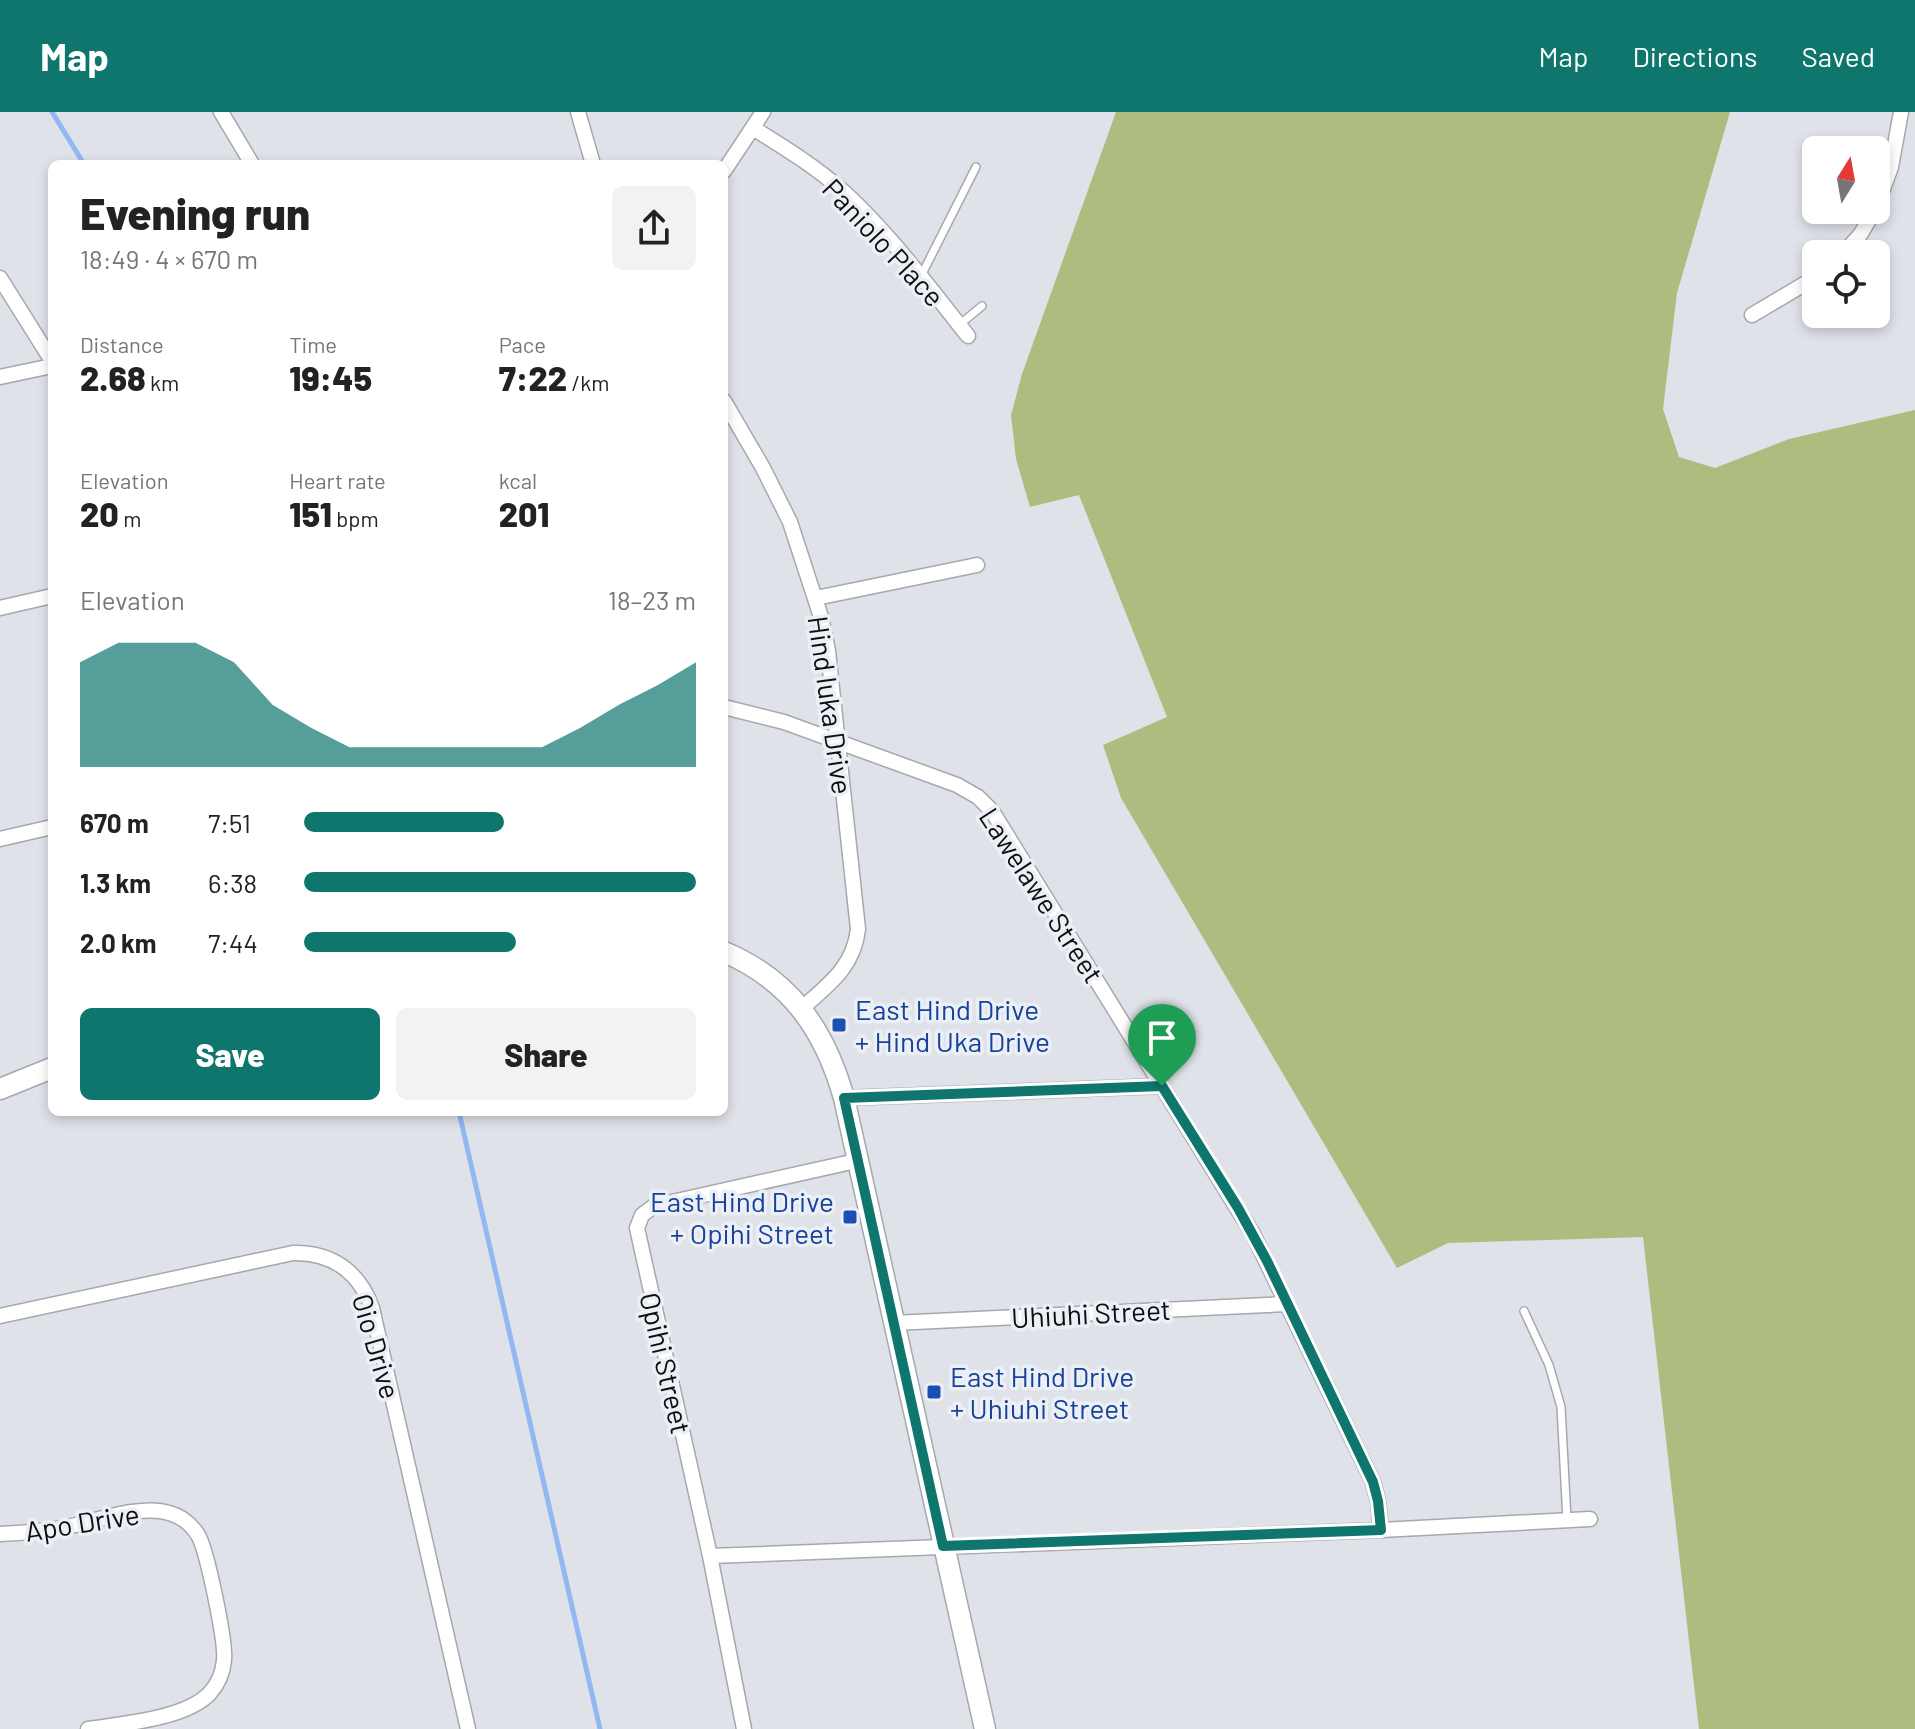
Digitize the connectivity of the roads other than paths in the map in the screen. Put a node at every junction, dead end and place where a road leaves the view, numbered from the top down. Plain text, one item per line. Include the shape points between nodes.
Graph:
1 (221, 112) edge
2 (578, 112) edge
3 (763, 112) edge
4 (1901, 112) edge
5 (753, 128) junction
6 (250, 160) edge
7 (592, 160) edge
8 (728, 165) edge
9 (976, 167) dead end
10 (1890, 170) edge
11 (0, 278) edge
12 (920, 278) junction
13 (1802, 285) edge
14 (982, 306) dead end
15 (1752, 315) dead end
16 (963, 331) joint
17 (48, 356) edge
18 (48, 364) edge
19 (0, 377) edge
20 (728, 408) edge
21 (977, 565) dead end
22 (48, 597) edge
23 (816, 598) junction
24 (0, 608) edge
25 (728, 708) edge
26 (838, 740) junction
27 (48, 828) edge
28 (0, 839) edge
29 (728, 954) edge
30 (801, 1009) junction
31 (48, 1070) edge
32 (1162, 1086) junction
33 (0, 1089) edge
34 (844, 1098) junction
35 (856, 1161) junction
36 (1287, 1304) junction
37 (1524, 1311) dead end
38 (0, 1316) edge
39 (894, 1323) junction
40 (1590, 1519) dead end
41 (1567, 1520) junction
42 (1381, 1530) junction
43 (0, 1534) edge
44 (943, 1546) junction
45 (710, 1556) junction
46 (88, 1729) edge
47 (468, 1729) edge
48 (744, 1729) edge
49 (985, 1729) edge

1 - 6 street
2 - 7 street
3 - 5 street
4 - 10 street
5 - 8 street
5 - 12 street, Paniolo Place via 844,193
9 - 12 lane
11 - 17 street
12 - 16 street, Paniolo Place
13 - 15 street
14 - 16 lane
18 - 19 street
20 - 23 street, Hind Iuka Drive via 778,494
21 - 23 street
22 - 24 street
23 - 26 street, Hind Iuka Drive
25 - 26 street, Lawelawe Street
26 - 30 street, Hind Iuka Drive via 857,942 842,972
26 - 32 street, Lawelawe Street via 957,785 985,804
27 - 28 street
29 - 30 street via 771,979
30 - 34 street via 825,1044
31 - 33 street
32 - 34 street
32 - 36 street, Lawelawe Street via 1238,1208
34 - 35 street
35 - 39 street
35 - 45 street, Opihi Street via 654,1206 639,1221 637,1235
36 - 39 street, Uhiuhi Street
36 - 42 street, Lawelawe Street via 1373,1482
37 - 41 lane via 1561,1407
38 - 47 street, Oio Drive via 293,1253 328,1258 348,1270 372,1308
39 - 44 street
40 - 41 street
41 - 42 street
42 - 44 street
43 - 46 street, Apo Drive via 159,1510 185,1521 202,1544 224,1645 224,1665 216,1684 191,1707
44 - 45 street
44 - 49 street
45 - 48 street, Opihi Street

